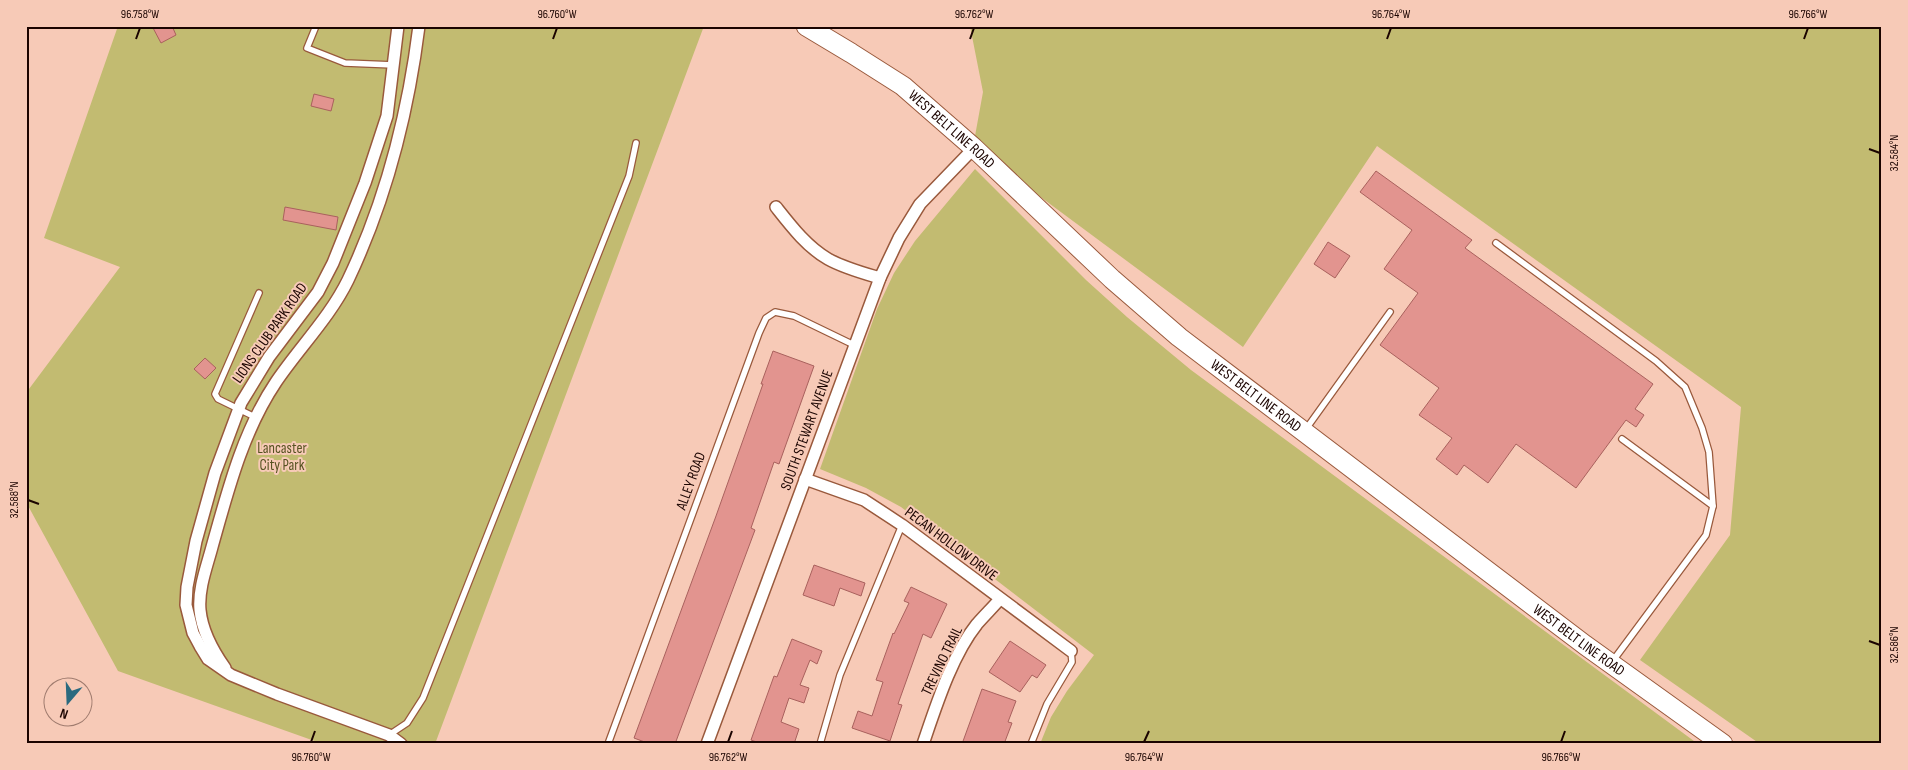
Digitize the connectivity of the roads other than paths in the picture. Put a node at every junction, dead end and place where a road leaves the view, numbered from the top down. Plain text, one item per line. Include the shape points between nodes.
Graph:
1 (316, 26) edge
2 (398, 26) edge
3 (419, 26) edge
4 (806, 26) edge
5 (394, 65) junction
6 (414, 65) junction
7 (390, 103) junction
8 (407, 105) junction
9 (636, 143) dead end
10 (974, 148) junction
11 (776, 207) dead end
12 (1496, 244) dead end
13 (337, 252) junction
14 (356, 260) junction
15 (880, 278) junction
16 (259, 293) dead end
17 (1390, 312) dead end
18 (854, 345) junction
19 (239, 408) junction
20 (255, 417) junction
21 (1304, 433) junction
22 (229, 435) junction
23 (1622, 439) dead end
24 (246, 441) junction
25 (805, 479) junction
26 (1713, 506) junction
27 (902, 525) junction
28 (196, 541) junction
29 (213, 546) junction
30 (1000, 599) junction
31 (1070, 651) joint
32 (1611, 663) junction
33 (231, 675) junction
34 (389, 735) junction
35 (401, 744) edge
36 (608, 744) edge
37 (707, 744) edge
38 (820, 744) edge
39 (923, 744) edge
40 (1031, 744) edge
41 (1723, 744) edge

1 - 5 lane via 307,48 345,63
2 - 5 street, LIONS CLUB PARK ROAD
3 - 6 street
4 - 10 main road, WEST BELT LINE ROAD via 903,86
5 - 6 street
5 - 7 street, LIONS CLUB PARK ROAD
6 - 8 street
7 - 8 street
7 - 13 street, LIONS CLUB PARK ROAD via 365,183
8 - 14 street via 393,161
9 - 34 lane via 625,185 423,698 407,723
10 - 15 street, SOUTH STEWART AVENUE via 920,204
10 - 21 main road, WEST BELT LINE ROAD via 1112,280 1179,337
11 - 15 street via 810,246 829,260
12 - 26 lane via 1656,361 1685,387 1709,452
13 - 14 street
13 - 19 street, LIONS CLUB PARK ROAD via 318,292 258,372
14 - 20 street via 337,298
15 - 18 street, SOUTH STEWART AVENUE
16 - 19 lane via 215,394 218,399
17 - 21 lane
18 - 25 street, SOUTH STEWART AVENUE
18 - 36 lane, ALLEY ROAD via 794,316 775,312 766,318
19 - 20 lane
19 - 22 street, LIONS CLUB PARK ROAD
20 - 24 street
21 - 32 main road, WEST BELT LINE ROAD
22 - 24 lane
22 - 28 street, LIONS CLUB PARK ROAD
23 - 26 lane
24 - 29 street
25 - 27 street, PECAN HOLLOW DRIVE via 864,500
25 - 37 street, SOUTH STEWART AVENUE
26 - 32 lane via 1706,535
27 - 30 street, PECAN HOLLOW DRIVE
27 - 38 lane via 840,675
28 - 29 lane
28 - 33 street, LIONS CLUB PARK ROAD via 187,587 189,620 208,659
29 - 33 street via 203,580 200,609 214,652
30 - 31 street, PECAN HOLLOW DRIVE
30 - 39 street, TREVINO TRAIL via 976,625 964,645 941,693
31 - 40 lane via 1072,662 1047,704
32 - 41 main road, WEST BELT LINE ROAD
33 - 34 street, LIONS CLUB PARK ROAD
34 - 35 street, LIONS CLUB PARK ROAD

